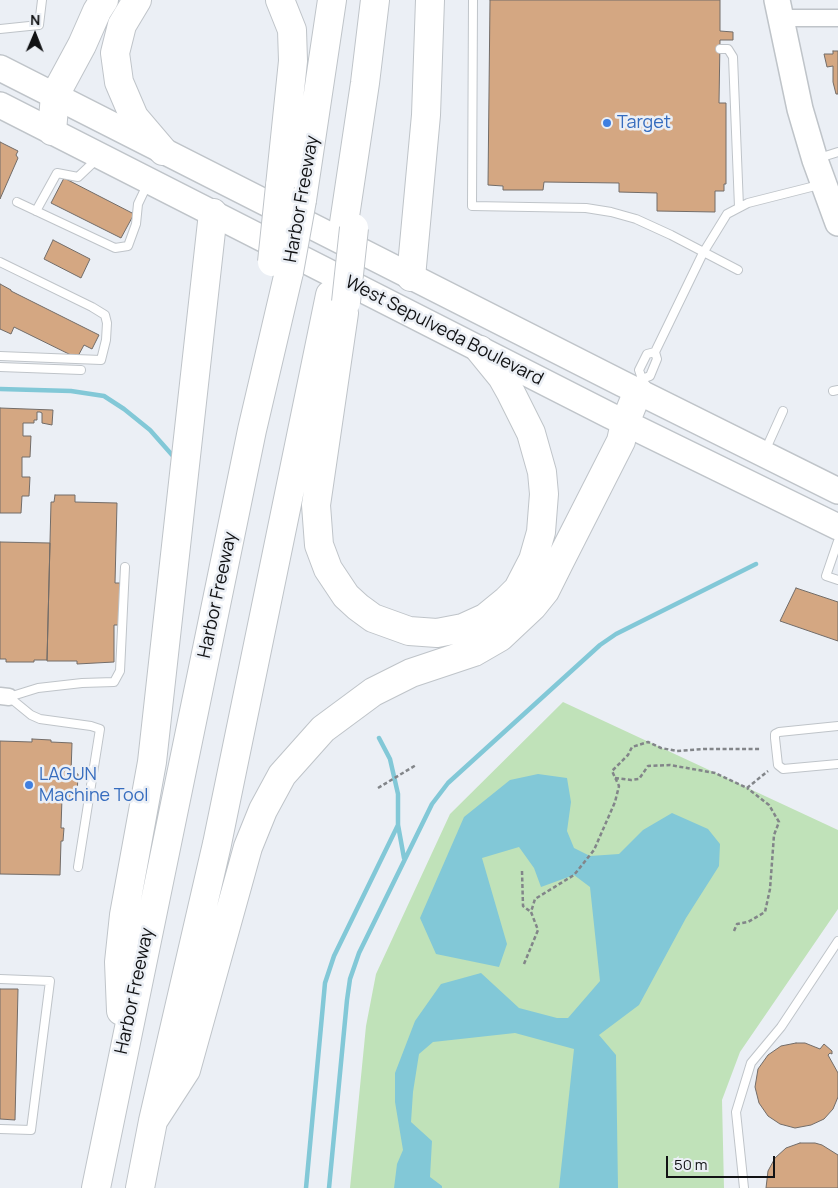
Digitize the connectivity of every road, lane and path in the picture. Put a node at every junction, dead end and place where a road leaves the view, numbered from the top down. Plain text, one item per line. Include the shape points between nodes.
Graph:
1 (42, 0) edge
2 (104, 0) edge
3 (137, 0) edge
4 (280, 0) edge
5 (332, 0) edge
6 (375, 0) edge
7 (430, 0) edge
8 (473, 0) edge
9 (778, 9) edge
10 (838, 18) edge
11 (0, 29) edge
12 (720, 49) dead end
13 (0, 68) edge
14 (54, 96) junction
15 (0, 105) edge
16 (52, 131) junction
17 (163, 151) junction
18 (838, 152) edge
19 (100, 156) junction
20 (815, 160) junction
21 (149, 181) junction
22 (824, 184) junction
23 (291, 193) junction
24 (17, 202) dead end
25 (739, 207) junction
26 (36, 211) junction
27 (213, 213) junction
28 (838, 223) edge
29 (703, 253) junction
30 (0, 262) edge
31 (738, 270) dead end
32 (411, 277) junction
33 (338, 299) junction
34 (480, 350) junction
35 (655, 352) junction
36 (0, 356) edge
37 (0, 367) edge
38 (81, 370) dead end
39 (640, 385) junction
40 (783, 411) dead end
41 (625, 423) junction
42 (764, 454) junction
43 (838, 491) edge
44 (838, 527) edge
45 (838, 541) edge
46 (126, 567) dead end
47 (838, 580) edge
48 (4, 697) edge
49 (838, 726) edge
50 (761, 749) dead end
51 (838, 764) edge
52 (416, 765) dead end
53 (768, 771) dead end
54 (615, 778) junction
55 (378, 788) dead end
56 (747, 788) junction
57 (78, 867) dead end
58 (522, 870) dead end
59 (531, 912) junction
60 (734, 931) dead end
61 (838, 942) edge
62 (524, 964) dead end
63 (0, 979) edge
64 (124, 1047) junction
65 (153, 1120) junction
66 (0, 1129) edge
67 (96, 1188) edge
68 (140, 1188) edge
69 (744, 1188) edge

1 - 11 lane via 39,26
2 - 14 highway
3 - 17 highway via 122,25 115,53 119,82 134,117
4 - 23 highway via 292,30
5 - 23 highway, Harbor Freeway
6 - 33 highway
7 - 32 highway via 426,115
8 - 29 lane via 472,206 586,208 611,212 636,219
9 - 10 street
9 - 20 main road
12 - 25 lane via 728,49 733,57
13 - 14 main road, West Sepulveda Boulevard
14 - 16 highway
14 - 17 main road, West Sepulveda Boulevard
15 - 16 main road, West Sepulveda Boulevard
16 - 19 main road, West Sepulveda Boulevard
17 - 32 main road, West Sepulveda Boulevard
18 - 20 lane
19 - 21 main road, West Sepulveda Boulevard
19 - 26 lane via 78,177 57,173
20 - 22 main road
21 - 26 lane via 138,204 136,224 128,246 115,248
21 - 27 main road, West Sepulveda Boulevard
22 - 25 lane
22 - 28 main road
23 - 64 highway, Harbor Freeway, bridge via 252,430
24 - 26 lane
25 - 29 lane via 727,214
27 - 34 main road, West Sepulveda Boulevard
27 - 64 highway via 152,762 124,915 119,962
29 - 31 lane
29 - 35 lane
30 - 36 lane via 92,307 105,315 107,323 101,360
32 - 39 main road, West Sepulveda Boulevard
33 - 34 highway via 316,505 319,545 328,569 346,596 373,618 409,631 437,633 462,628 485,618 518,589 533,560 541,532 542,472 531,433 502,377
33 - 65 highway
34 - 41 main road, West Sepulveda Boulevard
35 - 39 lane via 657,359 650,376
35 - 39 lane via 647,354 639,370
37 - 38 lane
39 - 41 highway
39 - 42 main road, West Sepulveda Boulevard
40 - 42 lane
41 - 44 main road, West Sepulveda Boulevard
41 - 65 highway via 621,441 560,563 544,591 522,618 500,637 474,652 411,673 373,692 323,729 282,775 248,847 186,1070
42 - 43 main road, West Sepulveda Boulevard
45 - 47 lane via 826,576
46 - 48 lane via 120,672 114,682 38,688
48 - 57 lane via 40,719 91,726 101,731
49 - 51 lane via 775,734 778,765 783,769
50 - 54 path via 677,751 648,742 632,746 612,771
52 - 55 path
53 - 56 path
54 - 56 path via 639,779 648,766 670,765 715,773
54 - 59 path via 619,786 617,794 594,850 574,875 535,898
56 - 60 path via 769,805 778,822 765,912 737,924
58 - 59 path via 523,906
59 - 62 path via 538,930
61 - 69 lane via 781,1027 751,1064 736,1112
63 - 66 lane via 50,981 31,1130
64 - 67 highway, Harbor Freeway
65 - 68 highway

